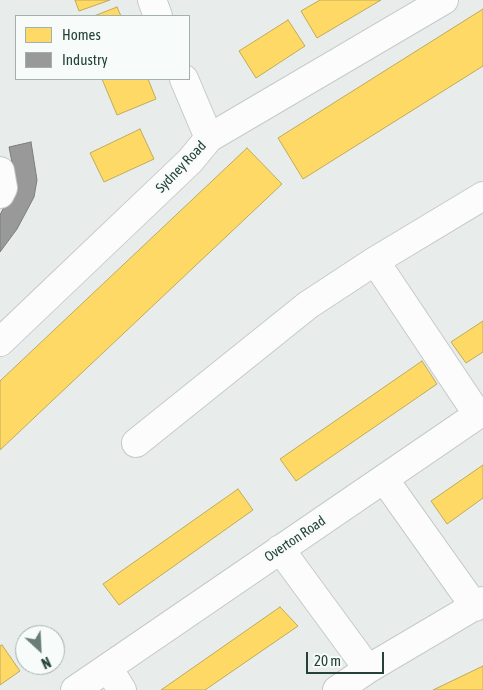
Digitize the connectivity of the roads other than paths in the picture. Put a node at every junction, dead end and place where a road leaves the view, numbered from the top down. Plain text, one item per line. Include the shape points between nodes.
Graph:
1 (152, 0) edge
2 (444, 0) edge
3 (158, 15) edge
4 (184, 80) edge
5 (209, 138) junction
6 (0, 171) edge
7 (0, 194) edge
8 (483, 196) edge
9 (375, 261) junction
10 (0, 342) edge
11 (480, 413) edge
12 (136, 443) dead end
13 (384, 479) junction
14 (280, 549) junction
15 (479, 604) edge
16 (368, 669) junction
17 (115, 679) edge
18 (75, 690) edge
19 (337, 690) edge

1 - 3 street
2 - 5 street, Sydney Road
4 - 5 street
5 - 10 street, Sydney Road via 190,161
6 - 7 street via 4,188
8 - 9 street
9 - 11 street
9 - 12 street via 308,305
11 - 13 street, Overton Road
13 - 14 street, Overton Road
13 - 15 street
14 - 16 street
14 - 17 street, Overton Road
15 - 16 street
16 - 19 street
17 - 18 street, Overton Road

